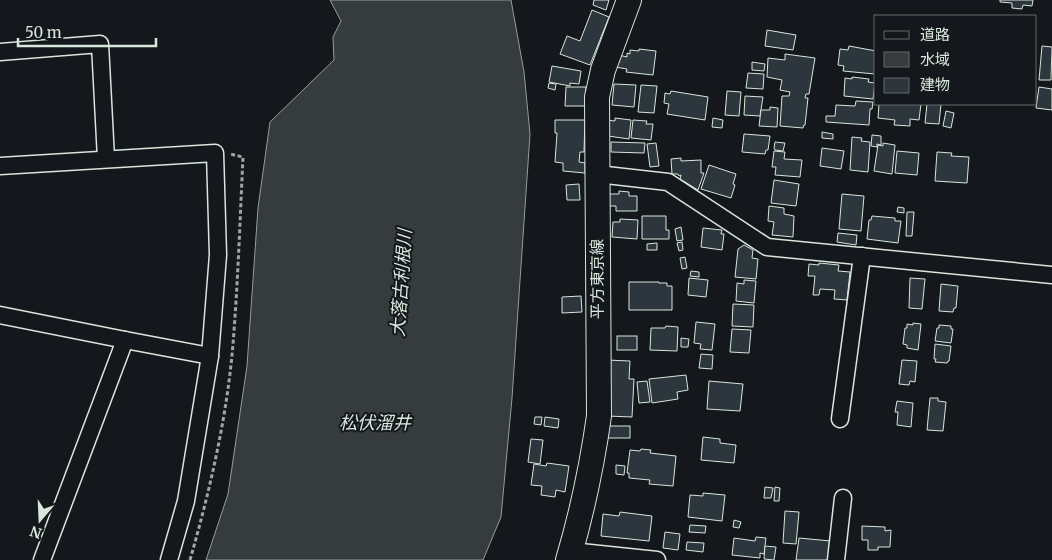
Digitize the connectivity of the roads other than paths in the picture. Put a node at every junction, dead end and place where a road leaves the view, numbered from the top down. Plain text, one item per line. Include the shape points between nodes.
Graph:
1 (629, 0) edge
2 (0, 52) edge
3 (106, 159) junction
4 (0, 166) edge
5 (597, 174) junction
6 (862, 256) junction
7 (1052, 275) edge
8 (0, 315) edge
9 (125, 340) junction
10 (210, 356) junction
11 (840, 419) dead end
12 (843, 498) dead end
13 (569, 555) edge
14 (42, 560) edge
15 (169, 560) edge
16 (656, 560) edge
17 (836, 560) edge

1 - 5 main road, 平方東京線 via 599,84
2 - 3 street via 100,44
3 - 4 street
3 - 10 street via 215,153 218,255
5 - 6 street via 668,182 767,246
5 - 13 main road, 平方東京線 via 599,416 588,479
6 - 7 street
6 - 11 street
8 - 9 street
9 - 10 street
9 - 14 street
10 - 15 street via 186,501
12 - 17 street
13 - 16 street

